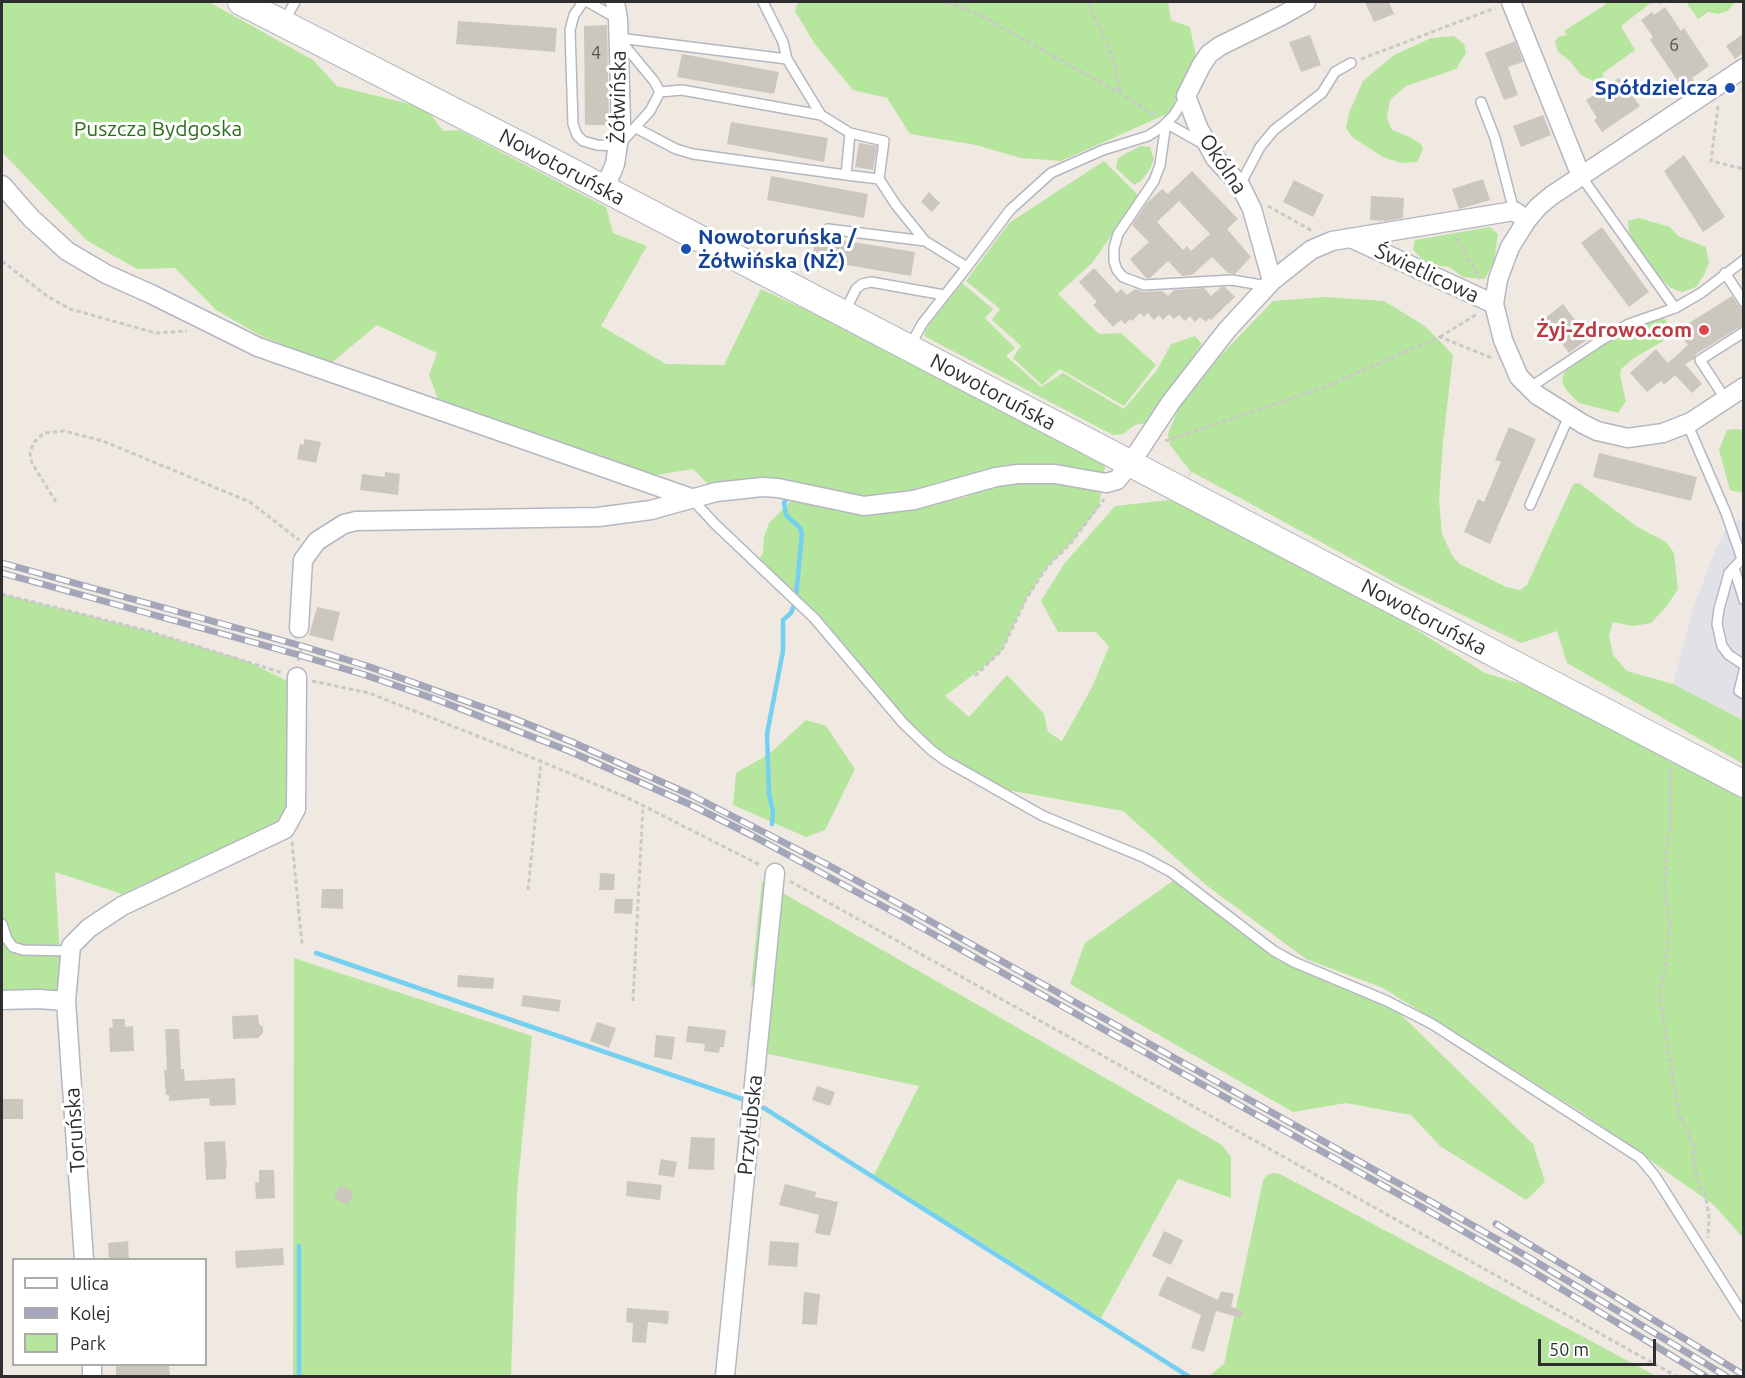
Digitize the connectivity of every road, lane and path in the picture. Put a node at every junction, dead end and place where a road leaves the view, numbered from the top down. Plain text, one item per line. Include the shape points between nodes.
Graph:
1 (241, 2) edge
2 (583, 2) edge
3 (588, 2) edge
4 (763, 2) edge
5 (946, 2) edge
6 (1088, 2) edge
7 (1306, 2) edge
8 (1511, 2) edge
9 (1650, 2) edge
10 (1663, 2) edge
11 (616, 10) edge
12 (289, 12) edge
13 (619, 38) junction
14 (787, 59) junction
15 (1351, 63) joint
16 (1743, 68) edge
17 (1721, 83) junction
18 (660, 92) junction
19 (1120, 93) junction
20 (1186, 96) junction
21 (1481, 102) dead end
22 (821, 115) junction
23 (1166, 123) junction
24 (636, 128) junction
25 (850, 133) junction
26 (618, 146) junction
27 (1209, 148) junction
28 (1743, 169) edge
29 (846, 175) junction
30 (1581, 176) junction
31 (879, 179) junction
32 (2, 185) edge
33 (604, 189) junction
34 (1242, 189) junction
35 (1520, 215) junction
36 (1448, 222) junction
37 (828, 229) dead end
38 (1353, 239) junction
39 (925, 241) junction
40 (1332, 241) junction
41 (1743, 260) edge
42 (2, 261) edge
43 (967, 267) junction
44 (1725, 273) junction
45 (1270, 284) junction
46 (944, 295) junction
47 (1743, 302) edge
48 (1494, 304) junction
49 (1675, 309) junction
50 (843, 314) junction
51 (188, 331) dead end
52 (1743, 332) edge
53 (1440, 337) junction
54 (909, 348) junction
55 (1514, 366) junction
56 (1743, 387) edge
57 (1529, 388) junction
58 (1726, 400) junction
59 (1569, 416) junction
60 (1687, 423) junction
61 (1148, 437) junction
62 (1124, 472) junction
63 (691, 498) junction
64 (56, 502) dead end
65 (1530, 505) dead end
66 (310, 549) junction
67 (1743, 559) edge
68 (1734, 568) junction
69 (2, 594) edge
70 (1743, 600) edge
71 (299, 628) joint
72 (1743, 664) edge
73 (1743, 671) edge
74 (975, 676) dead end
75 (297, 677) junction
76 (1743, 694) edge
77 (1670, 746) junction
78 (541, 761) junction
79 (1743, 784) edge
80 (643, 806) junction
81 (290, 819) junction
82 (775, 873) junction
83 (528, 890) dead end
84 (2, 924) edge
85 (302, 944) dead end
86 (70, 951) junction
87 (2, 1000) edge
88 (66, 1000) junction
89 (633, 1001) dead end
90 (1704, 1254) junction
91 (84, 1258) edge
92 (1743, 1316) edge
93 (725, 1377) edge
94 (1676, 1377) edge

1 - 12 main road, Nowotoruńska
2 - 26 lane via 573,15 570,30 573,124 583,141
3 - 11 lane
4 - 14 lane
5 - 19 path via 978,14
6 - 19 path via 1114,61
7 - 20 street via 1209,54
8 - 15 path
8 - 30 street
9 - 10 path
11 - 13 street, Żółwińska
12 - 33 main road, Nowotoruńska
13 - 14 lane
13 - 18 lane
13 - 26 street, Żółwińska
14 - 22 lane
15 - 34 lane via 1335,72 1322,93 1274,130 1260,147
16 - 17 street
17 - 28 path via 1711,161
17 - 30 street
18 - 22 lane via 682,90
18 - 24 lane
19 - 23 path
20 - 23 lane
20 - 27 street, Okólna
21 - 35 lane
22 - 25 lane
23 - 27 lane
23 - 43 lane via 1148,136 1051,173 1010,210
23 - 45 lane via 1154,181 1118,234 1114,248 1117,270 1123,278 1144,285 1232,280
24 - 26 lane
24 - 29 lane via 693,154
25 - 29 lane
25 - 31 lane via 884,141
26 - 33 street, Żółwińska
27 - 34 street, Okólna
29 - 31 lane
30 - 35 street
30 - 49 lane
31 - 39 lane
32 - 63 street via 37,225 67,251 258,348
33 - 50 main road, Nowotoruńska
34 - 40 path
34 - 45 street, Okólna via 1252,209
35 - 36 street
35 - 48 street via 1498,279
36 - 38 street
36 - 48 path
37 - 39 lane
38 - 40 street, Świetlicowa
38 - 48 street, Świetlicowa
39 - 43 lane
40 - 45 street, Świetlicowa via 1311,250
41 - 44 lane
42 - 51 path via 47,297 70,309 156,333
43 - 46 lane
44 - 47 lane
44 - 49 lane
45 - 61 street, Świetlicowa via 1227,330
46 - 50 lane via 871,282 856,289
46 - 54 lane
48 - 53 path
48 - 55 street, Świetlicowa
49 - 57 lane via 1629,324
50 - 54 main road, Nowotoruńska
52 - 58 lane via 1700,360
53 - 55 path
53 - 61 path via 1318,389 1158,443
54 - 62 main road, Nowotoruńska
55 - 57 street, Świetlicowa
56 - 58 street, Świetlicowa
57 - 59 street, Świetlicowa
58 - 60 street, Świetlicowa
59 - 60 street, Świetlicowa via 1597,431 1628,438 1663,433
59 - 65 lane
60 - 67 lane
61 - 62 street, Świetlicowa
62 - 63 street via 1106,483 1055,474 1018,474 914,500 864,506 762,487
62 - 74 path via 1071,543 1047,567 1026,599 1002,650
62 - 77 main road, Nowotoruńska
63 - 66 street via 651,510 598,517 356,521 332,531
63 - 90 lane via 816,619 903,723 931,750 1025,806 1171,872 1274,951 1432,1024 1630,1151 1655,1176
64 - 66 path via 32,464 30,454 33,443 44,433 64,431 102,441 250,502
66 - 71 street via 303,560
67 - 68 lane
68 - 70 lane
68 - 72 lane via 1729,573 1717,624 1722,646
69 - 75 path via 145,630
71 - 75 path via 302,637
73 - 76 lane via 1739,691
75 - 78 path via 369,693
75 - 81 street via 296,809
77 - 79 main road, Nowotoruńska
77 - 90 path via 1670,831 1664,888 1670,925 1659,993 1679,1116 1691,1134 1693,1160 1705,1193 1709,1232
78 - 80 path
78 - 83 path
80 - 82 path
80 - 89 path
81 - 85 path
81 - 86 street via 285,829 123,906 74,941
82 - 93 street, Przyłubska
82 - 94 path
84 - 86 lane via 13,947
86 - 88 street, Toruńska
87 - 88 street
88 - 91 street, Toruńska
90 - 92 lane

